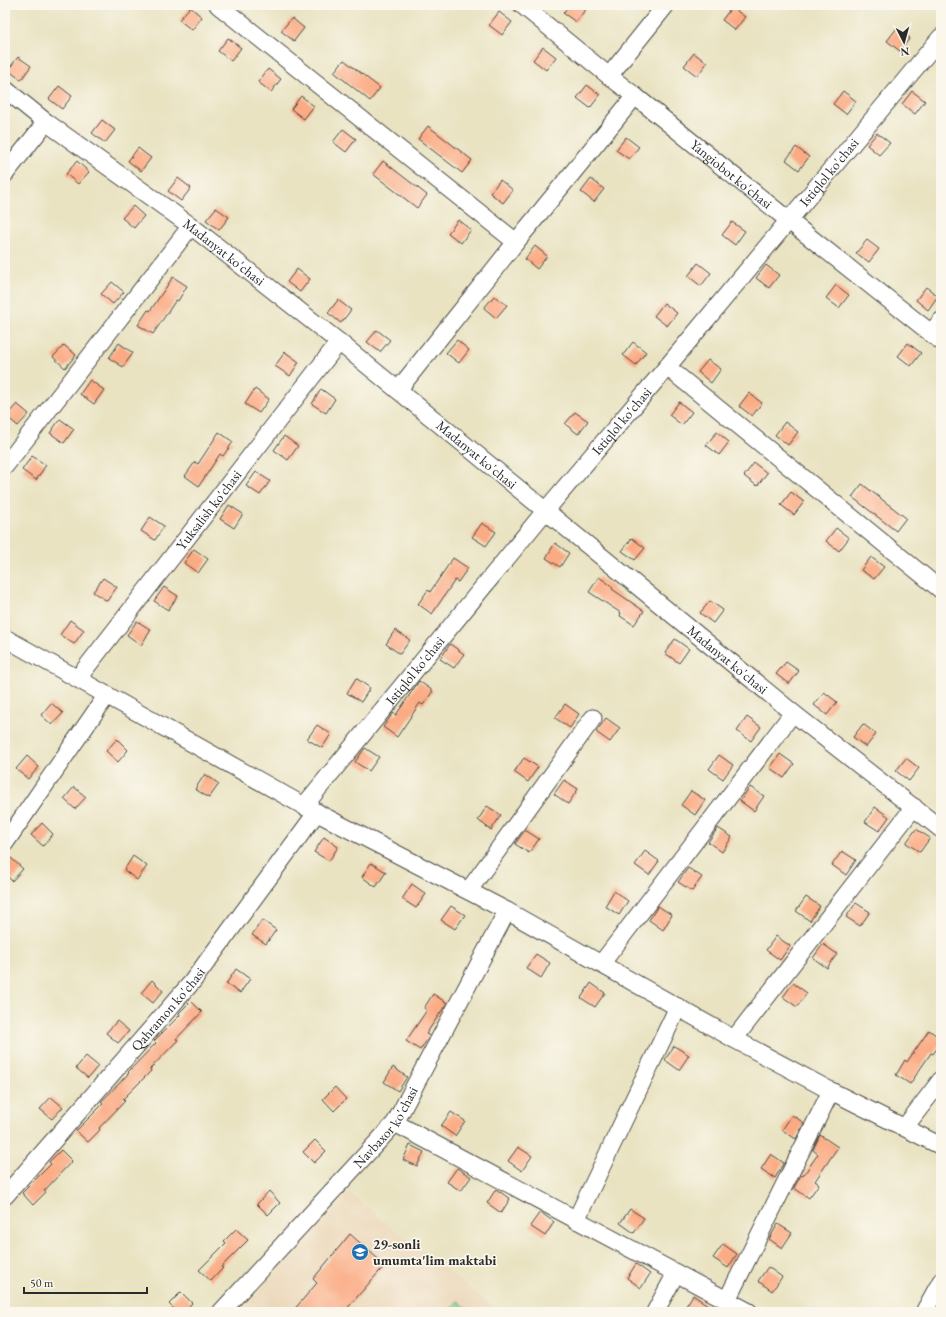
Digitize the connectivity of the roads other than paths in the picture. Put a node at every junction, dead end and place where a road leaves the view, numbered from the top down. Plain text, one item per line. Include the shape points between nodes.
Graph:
1 (218, 5) edge
2 (522, 5) edge
3 (666, 5) edge
4 (941, 37) edge
5 (609, 76) junction
6 (5, 89) edge
7 (635, 96) junction
8 (46, 122) junction
9 (5, 174) edge
10 (788, 220) junction
11 (191, 226) junction
12 (516, 242) junction
13 (938, 331) edge
14 (339, 342) junction
15 (666, 367) junction
16 (398, 390) junction
17 (5, 466) edge
18 (546, 510) junction
19 (941, 590) edge
20 (5, 638) edge
21 (78, 678) junction
22 (107, 695) junction
23 (793, 712) junction
24 (593, 718) dead end
25 (914, 807) junction
26 (311, 809) junction
27 (941, 829) edge
28 (5, 843) edge
29 (469, 890) junction
30 (507, 911) junction
31 (601, 964) junction
32 (678, 1007) junction
33 (734, 1039) junction
34 (941, 1080) edge
35 (831, 1091) junction
36 (395, 1123) junction
37 (905, 1127) junction
38 (941, 1146) edge
39 (5, 1196) edge
40 (576, 1220) junction
41 (676, 1273) junction
42 (941, 1281) edge
43 (727, 1300) junction
44 (221, 1312) edge
45 (655, 1312) edge
46 (749, 1312) edge
47 (924, 1312) edge

1 - 12 street
2 - 5 street, Yangiobot ko'chasi
3 - 5 street
4 - 10 street, Istiqlol ko'chasi
5 - 7 street, Yangiobot ko'chasi
6 - 8 street, Madanyat ko'chasi
7 - 10 street, Yangiobot ko'chasi
7 - 12 street
8 - 9 street
8 - 11 street, Madanyat ko'chasi
10 - 13 street, Yangiobot ko'chasi
10 - 15 street, Istiqlol ko'chasi
11 - 14 street, Madanyat ko'chasi
11 - 17 street
12 - 16 street
14 - 16 street, Madanyat ko'chasi
14 - 21 street, Yuksalish ko'chasi
15 - 18 street, Istiqlol ko'chasi
15 - 19 street
16 - 18 street, Madanyat ko'chasi
18 - 23 street, Madanyat ko'chasi
18 - 26 street, Istiqlol ko'chasi
20 - 21 street
21 - 22 street
22 - 26 street
22 - 28 street
23 - 25 street, Madanyat ko'chasi
23 - 31 street
24 - 29 street
25 - 27 street, Madanyat ko'chasi
25 - 33 street
26 - 29 street
26 - 39 street, Qahramon ko'chasi via 192,982
29 - 30 street
30 - 31 street
30 - 36 street, Navbaxor ko'chasi
31 - 32 street
32 - 33 street
32 - 40 street
33 - 35 street
34 - 37 street
35 - 37 street
35 - 43 street
36 - 40 street
36 - 44 street, Navbaxor ko'chasi
37 - 38 street
40 - 41 street
41 - 43 street
41 - 45 street
42 - 47 street
43 - 46 street

